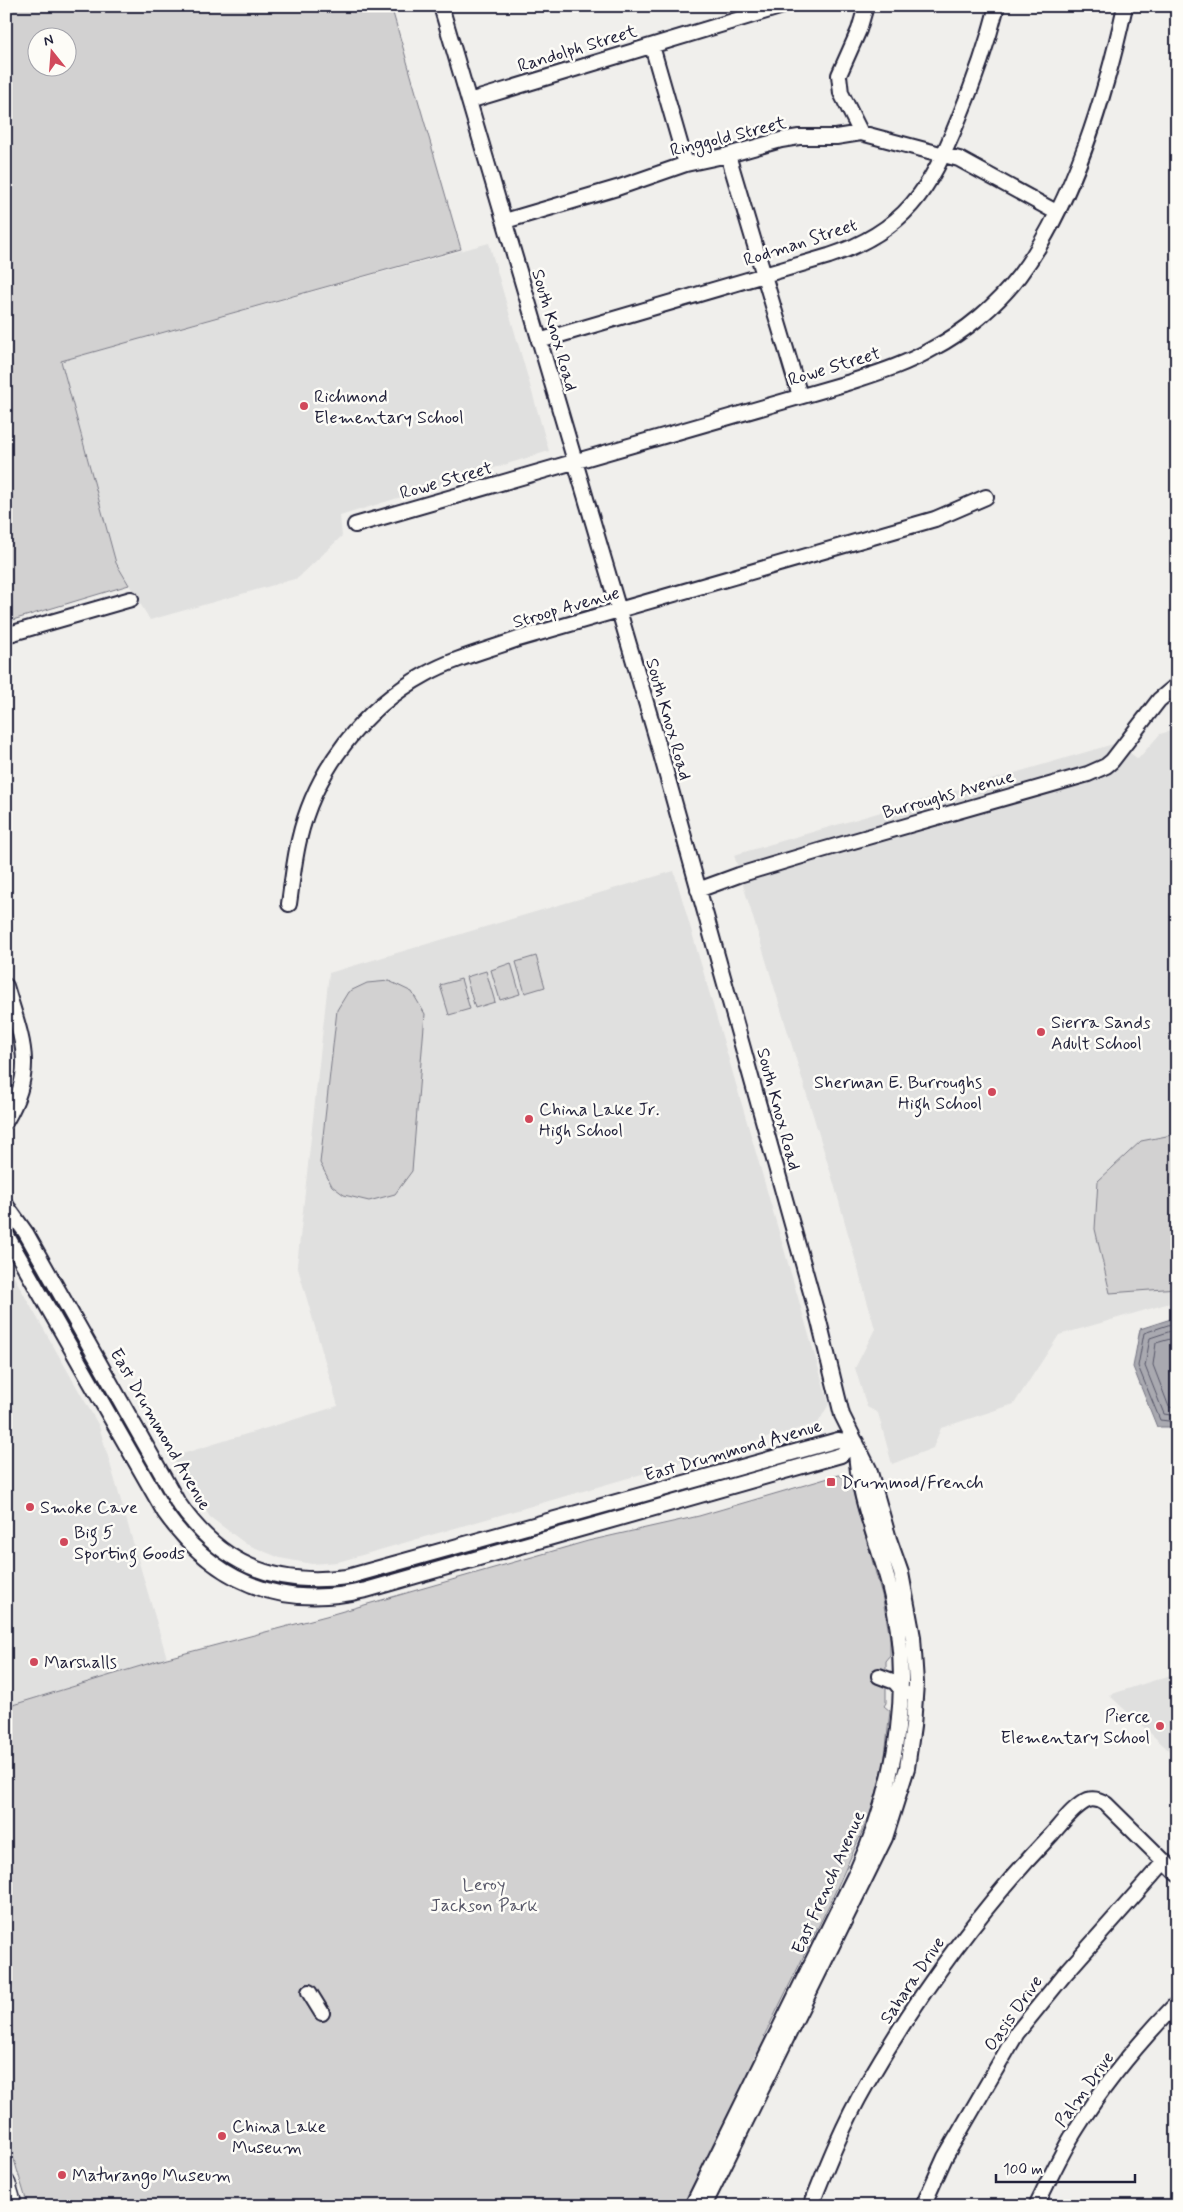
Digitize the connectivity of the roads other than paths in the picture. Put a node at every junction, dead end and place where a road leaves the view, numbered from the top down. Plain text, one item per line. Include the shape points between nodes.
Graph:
1 (441, 6) edge
2 (783, 6) edge
3 (866, 6) edge
4 (997, 6) edge
5 (1125, 6) edge
6 (652, 46) junction
7 (469, 101) junction
8 (861, 133) junction
9 (945, 154) junction
10 (728, 155) junction
11 (686, 164) junction
12 (1056, 212) junction
13 (505, 221) junction
14 (763, 274) junction
15 (539, 341) junction
16 (800, 396) junction
17 (574, 464) junction
18 (986, 497) dead end
19 (355, 525) dead end
20 (131, 600) dead end
21 (618, 612) junction
22 (6, 635) edge
23 (1177, 686) edge
24 (698, 890) junction
25 (290, 904) dead end
26 (6, 986) edge
27 (6, 1121) edge
28 (6, 1205) edge
29 (6, 1234) edge
30 (856, 1442) junction
31 (879, 1676) dead end
32 (900, 1688) junction
33 (896, 1807) junction
34 (1164, 1862) junction
35 (1177, 1874) edge
36 (308, 1992) dead end
37 (1177, 2003) edge
38 (322, 2013) dead end
39 (6, 2183) edge
40 (13, 2206) edge
41 (692, 2206) edge
42 (704, 2206) edge
43 (811, 2206) edge
44 (923, 2206) edge
45 (1036, 2206) edge

1 - 7 street, South Knox Road
2 - 6 street, Randolph Street
3 - 8 street via 839,75 841,93
4 - 9 street, Rodman Street via 971,90
5 - 12 street, Rowe Street via 1116,50 1093,123
6 - 7 street, Randolph Street
6 - 11 street
7 - 13 street, South Knox Road
8 - 9 street
8 - 10 street, Ringgold Street via 799,137
9 - 12 street via 989,174
9 - 14 street, Rodman Street via 920,195 882,232 851,248
10 - 11 street, Ringgold Street
10 - 14 street
11 - 13 street, Ringgold Street
12 - 16 street, Rowe Street via 1040,245 1018,277 994,304 959,332 901,364
13 - 15 street, South Knox Road
14 - 15 street, Rodman Street
14 - 16 street
15 - 17 street, South Knox Road
16 - 17 street, Rowe Street
17 - 19 street, Rowe Street
17 - 21 street, South Knox Road
18 - 21 street, Stroop Avenue via 935,519
20 - 22 street
21 - 24 street, South Knox Road
21 - 25 street, Stroop Avenue via 518,639 460,659 396,691 376,708 351,735 321,779 298,841
23 - 24 street, Burroughs Avenue via 1159,700 1112,761 1088,774 822,850
24 - 30 street, South Knox Road via 826,1346 842,1415
26 - 27 street via 26,1064 18,1101
28 - 30 street, East Drummond Avenue via 26,1233 189,1519 211,1542 264,1572 305,1580 347,1577 838,1440
29 - 30 street, East Drummond Avenue via 176,1528 217,1567 255,1586 279,1593 327,1597 366,1590 842,1455
30 - 32 street, East French Avenue via 856,1473 896,1613
30 - 33 street, East French Avenue via 869,1469 901,1573 914,1637 916,1684 913,1726 907,1768
31 - 32 street via 896,1682
32 - 33 street via 907,1700
32 - 41 street, East French Avenue via 898,1734 892,1769 872,1839
33 - 42 street, East French Avenue via 885,1838
34 - 35 street
34 - 43 street, Sahara Drive via 1106,1804 1096,1799 1084,1802 1034,1852 973,1925 912,2010 865,2087
34 - 44 street, Oasis Drive via 1064,1974 1017,2033 945,2158
36 - 38 street
37 - 45 street, Palm Drive via 1101,2092 1077,2128
39 - 40 main road

